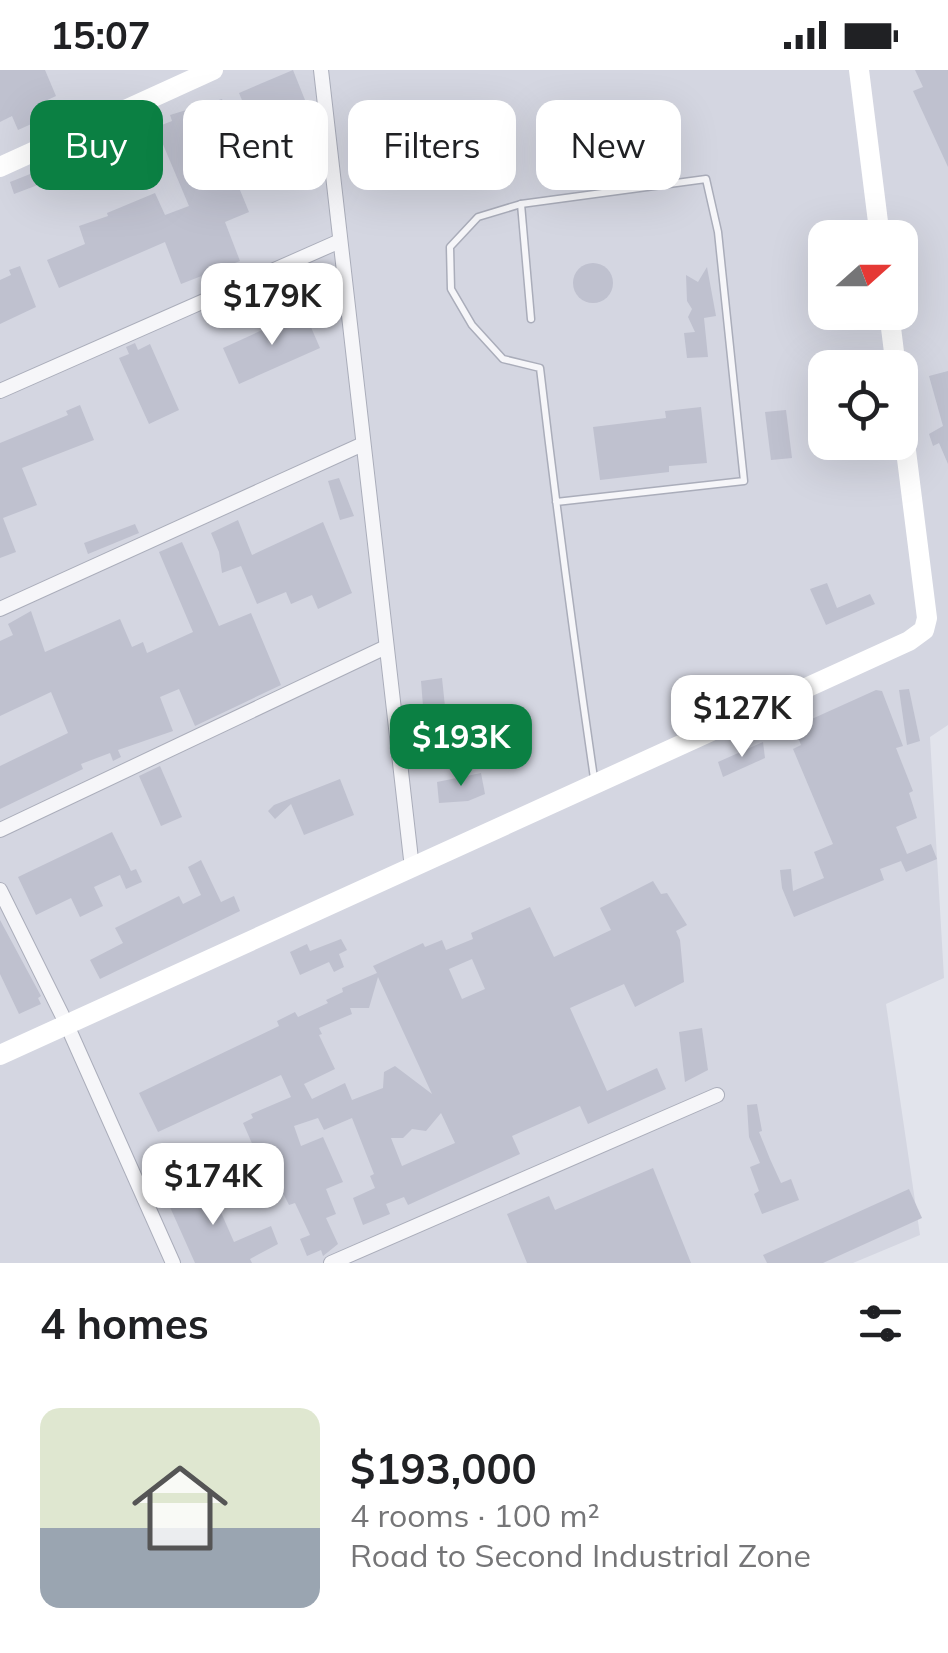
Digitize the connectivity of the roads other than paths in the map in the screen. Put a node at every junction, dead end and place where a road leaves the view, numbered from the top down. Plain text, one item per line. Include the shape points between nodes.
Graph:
1 (213, 70) edge
2 (321, 70) edge
3 (859, 70) edge
4 (0, 166) edge
5 (520, 204) junction
6 (878, 220) edge
7 (340, 242) junction
8 (531, 319) dead end
9 (0, 391) edge
10 (363, 444) junction
11 (907, 460) edge
12 (556, 502) junction
13 (0, 609) edge
14 (386, 647) junction
15 (595, 785) junction
16 (0, 830) edge
17 (412, 868) junction
18 (0, 890) edge
19 (67, 1025) junction
20 (0, 1055) edge
21 (717, 1095) dead end
22 (173, 1263) edge
23 (330, 1263) edge

1 - 4 street
2 - 7 street
3 - 6 street
5 - 8 lane
5 - 12 lane via 478,217 450,247 451,289 502,359 540,368
5 - 12 lane via 706,179 718,232 744,481
7 - 9 street
7 - 10 street
10 - 13 street
10 - 14 street
11 - 15 street via 924,630 882,656
12 - 15 lane
14 - 16 street
14 - 17 street
15 - 17 street
17 - 19 street
18 - 19 street
19 - 20 street
19 - 22 street
21 - 23 street

